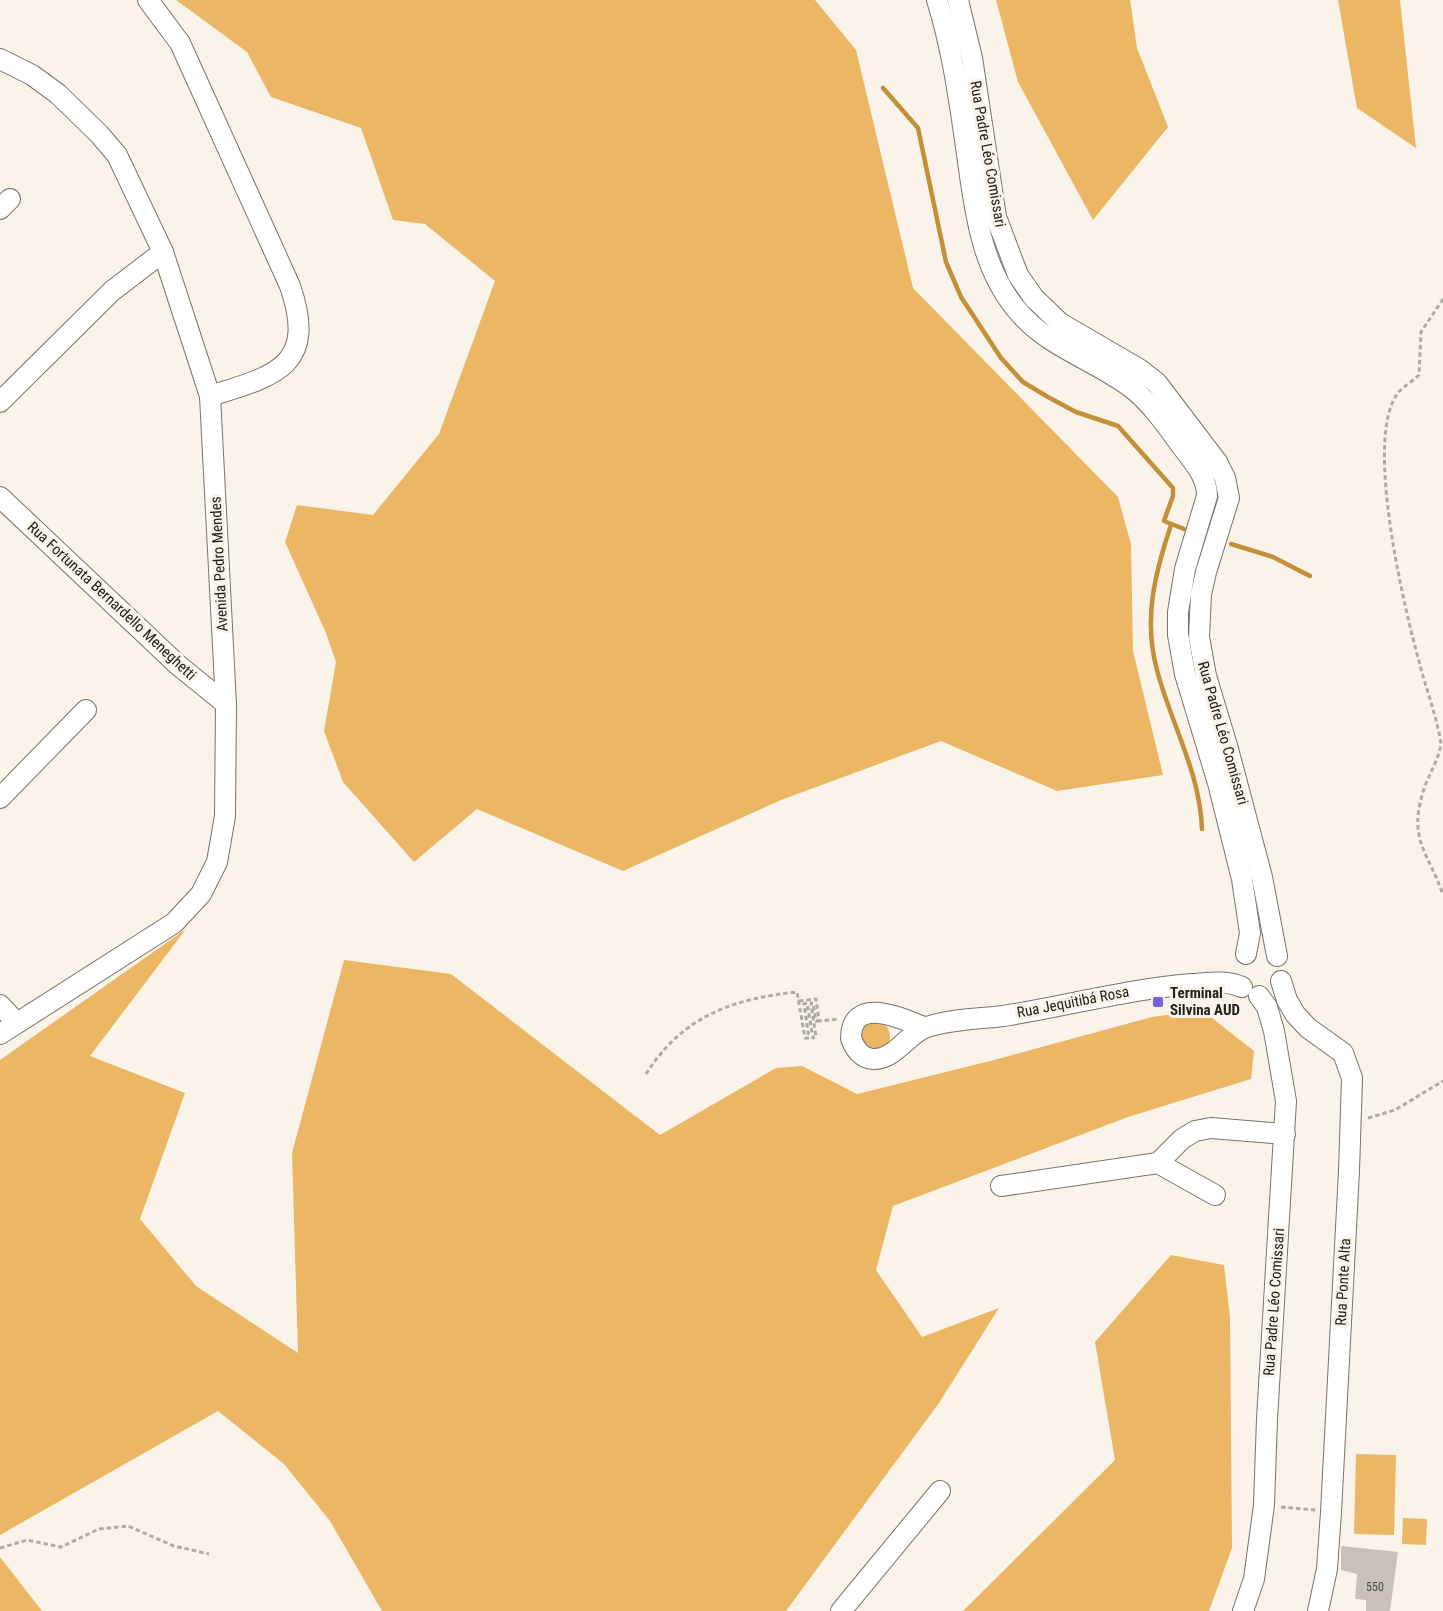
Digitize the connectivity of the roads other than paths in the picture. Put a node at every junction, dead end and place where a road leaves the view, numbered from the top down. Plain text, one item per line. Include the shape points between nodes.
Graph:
1 (148, 0) edge
2 (937, 0) edge
3 (958, 0) edge
4 (0, 59) edge
5 (163, 252) junction
6 (210, 396) junction
7 (0, 402) edge
8 (0, 497) edge
9 (226, 704) junction
10 (86, 710) dead end
11 (0, 798) edge
12 (1276, 956) junction
13 (1237, 973) junction
14 (1281, 981) junction
15 (1259, 996) junction
16 (0, 1005) edge
17 (17, 1023) junction
18 (924, 1027) dead end
19 (0, 1034) edge
20 (1285, 1134) junction
21 (1158, 1163) junction
22 (1001, 1186) dead end
23 (1215, 1195) dead end
24 (940, 1491) dead end
25 (841, 1611) edge
26 (1243, 1611) edge
27 (1318, 1611) edge

1 - 6 street via 180,43 290,286 300,322 293,351 280,368 265,379
2 - 13 street, Rua Padre Léo Comissari via 955,71 980,231 1001,289 1044,337 1139,394 1206,481 1207,496 1180,591 1179,635 1185,674 1242,879 1250,933
3 - 12 street, Rua Padre Léo Comissari via 972,57 996,217 1018,275 1038,303 1060,323 1157,383 1225,478 1228,498 1206,572 1199,637 1206,676 1262,877
4 - 5 street, Avenida Pedro Mendes via 58,94 117,155
5 - 6 street, Avenida Pedro Mendes
5 - 7 street via 112,291
6 - 9 street, Avenida Pedro Mendes
8 - 9 street, Rua Fortunata Bernardello Meneghetti via 178,665
9 - 17 street, Avenida Pedro Mendes via 225,816 217,861 201,894 174,923
10 - 11 street
12 - 13 street via 1261,949
12 - 14 street via 1283,971
13 - 15 street
13 - 18 street, Rua Jequitibá Rosa
14 - 15 street via 1273,992
14 - 27 street, Rua Ponte Alta via 1295,1014 1338,1048 1348,1061 1352,1078 1331,1512 1327,1569
15 - 20 street, Rua Padre Léo Comissari via 1270,1017 1282,1066
16 - 17 street
17 - 19 street, Avenida Pedro Mendes
20 - 21 street via 1210,1128 1195,1131
20 - 26 street, Rua Padre Léo Comissari via 1264,1505 1254,1579
21 - 22 street
21 - 23 street
24 - 25 street

